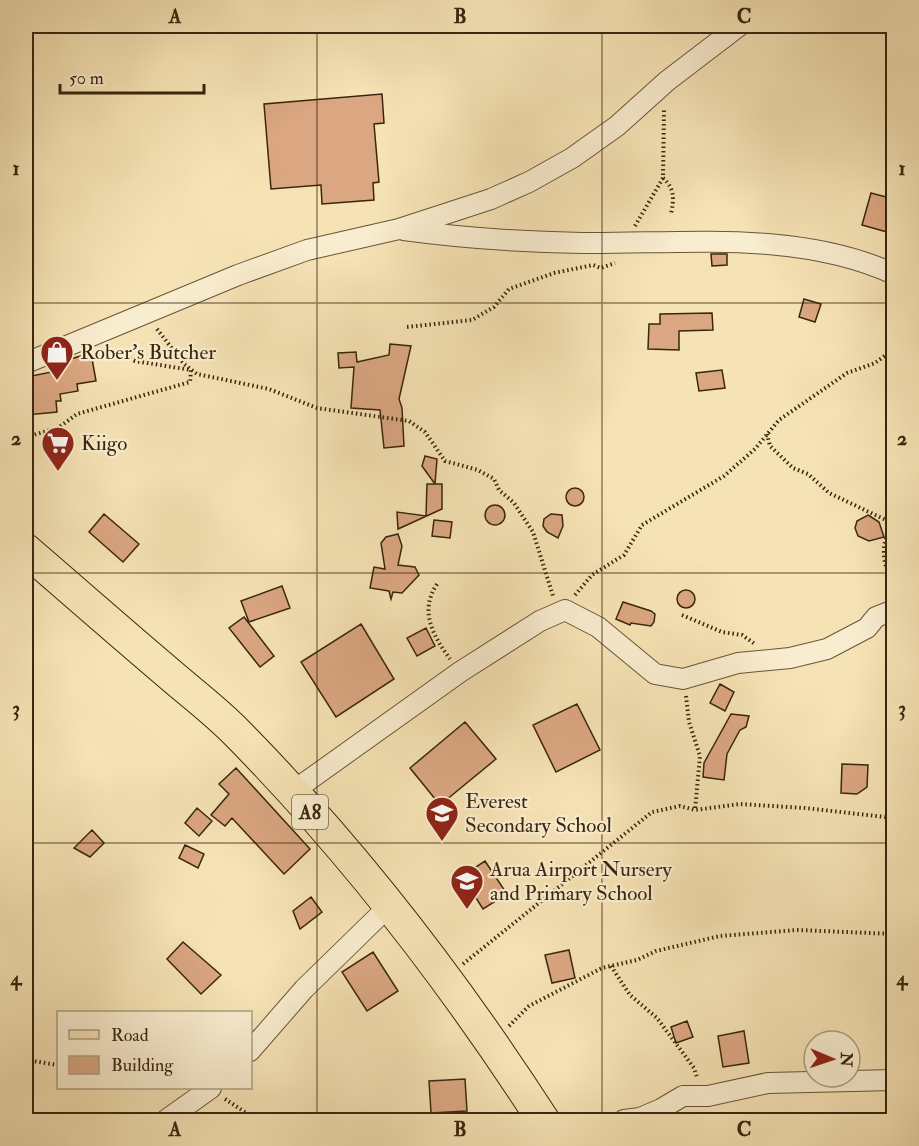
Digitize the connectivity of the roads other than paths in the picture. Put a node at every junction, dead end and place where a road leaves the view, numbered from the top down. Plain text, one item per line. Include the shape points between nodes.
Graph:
1 (739, 26) edge
2 (399, 230) junction
3 (892, 269) edge
4 (26, 363) edge
5 (26, 550) edge
6 (894, 610) edge
7 (292, 792) junction
8 (389, 906) junction
9 (252, 1049) edge
10 (894, 1080) edge
11 (209, 1089) edge
12 (166, 1120) edge
13 (543, 1120) edge
14 (624, 1120) edge

1 - 2 street via 572,158 491,200
2 - 3 street via 490,239 809,247
2 - 4 street via 308,250
5 - 7 main road, A8 via 236,732
6 - 7 street via 876,617 867,628 827,649 738,663 683,679 655,674 597,627 560,613 540,621 460,672
7 - 8 main road, A8
8 - 9 street via 304,989
8 - 13 main road, A8 via 447,978
10 - 14 street via 768,1083 708,1096 682,1096 651,1113
11 - 12 street

